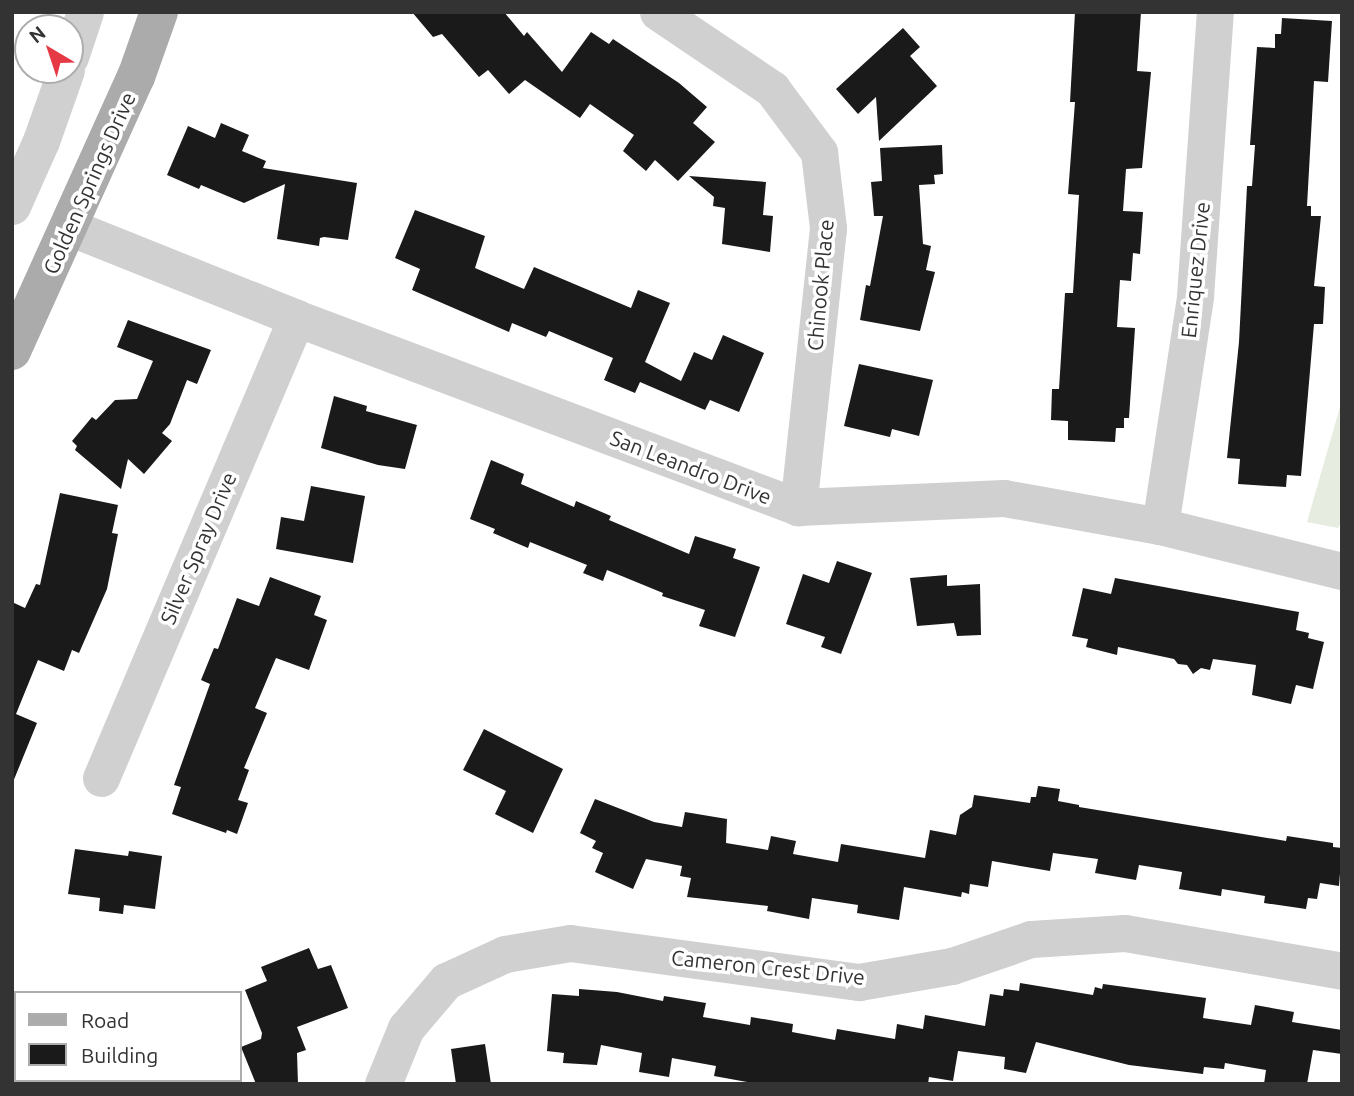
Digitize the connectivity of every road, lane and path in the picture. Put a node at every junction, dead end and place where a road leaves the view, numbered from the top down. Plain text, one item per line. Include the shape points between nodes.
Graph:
1 (159, 12) edge
2 (658, 12) edge
3 (1215, 12) edge
4 (60, 84) edge
5 (12, 206) edge
6 (69, 227) junction
7 (296, 318) junction
8 (12, 351) edge
9 (798, 507) junction
10 (1160, 526) junction
11 (1342, 571) edge
12 (101, 778) dead end
13 (1342, 971) edge
14 (383, 1084) edge

1 - 6 main road, Golden Springs Drive via 136,77
2 - 9 street, Chinook Place via 772,89 819,152 828,228
3 - 10 street, Enriquez Drive via 1195,296
4 - 5 street
6 - 7 street, San Leandro Drive
6 - 8 main road, Golden Springs Drive
7 - 9 street, San Leandro Drive
7 - 12 street, Silver Spray Drive
9 - 10 street, San Leandro Drive via 1004,498
10 - 11 street, San Leandro Drive
13 - 14 street, Cameron Crest Drive via 1125,933 1031,939 953,966 859,982 570,943 505,954 446,981 406,1028

